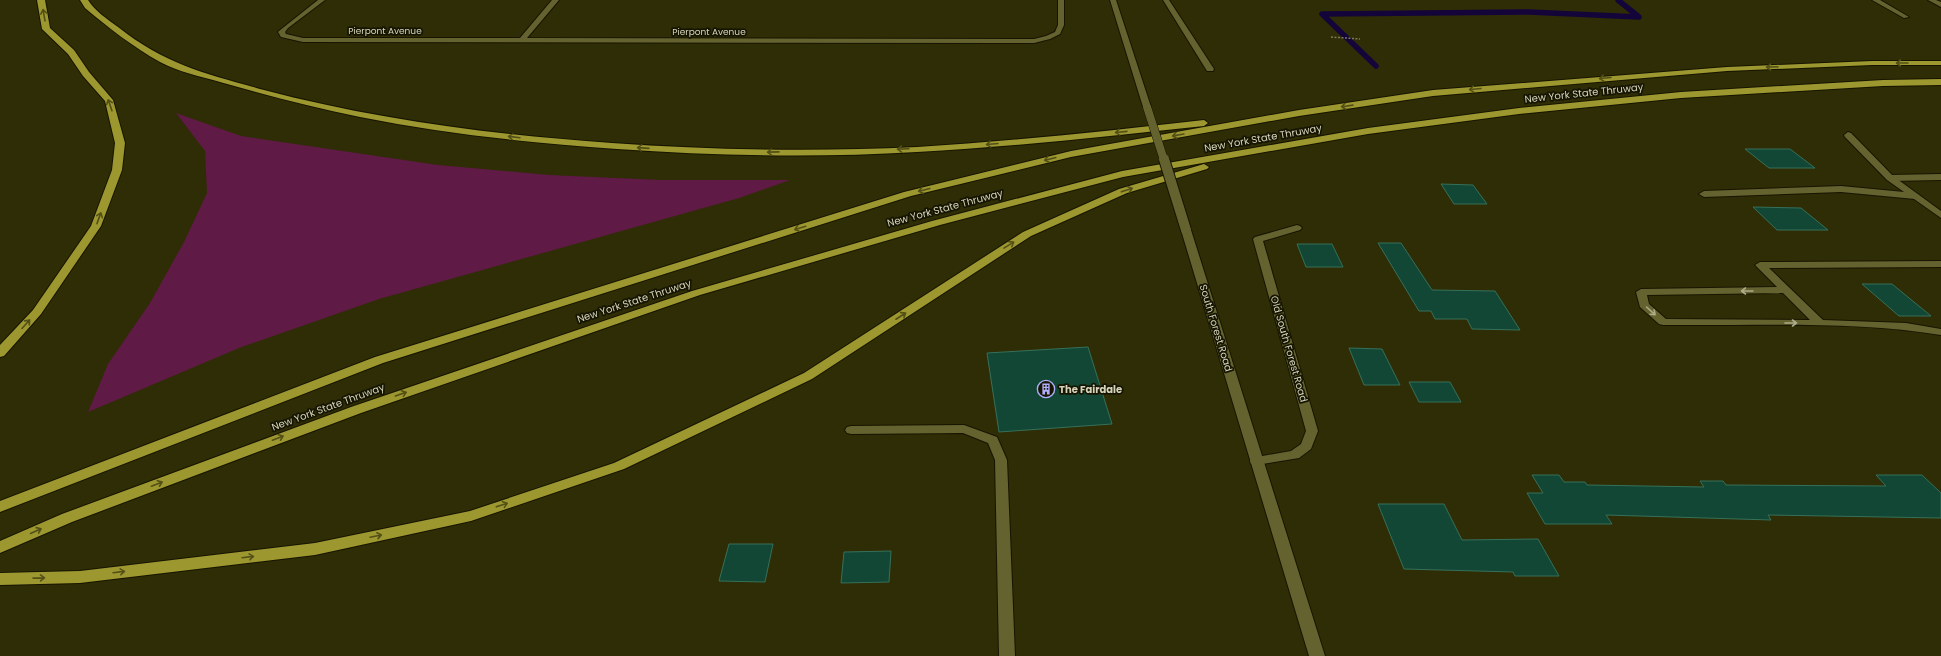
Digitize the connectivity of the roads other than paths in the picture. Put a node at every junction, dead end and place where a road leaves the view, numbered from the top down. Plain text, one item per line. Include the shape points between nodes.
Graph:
1 (41, 0) edge
2 (84, 0) edge
3 (322, 0) edge
4 (556, 0) edge
5 (1060, 0) edge
6 (1113, 0) edge
7 (1166, 0) edge
8 (1875, 0) edge
9 (1931, 0) edge
10 (1941, 5) edge
11 (1906, 17) dead end
12 (521, 41) junction
13 (1941, 63) edge
14 (1210, 69) dead end
15 (1941, 82) edge
16 (1299, 113) junction
17 (1848, 136) dead end
18 (1256, 151) junction
19 (1941, 177) edge
20 (1890, 178) junction
21 (1704, 194) dead end
22 (1915, 196) junction
23 (1941, 215) edge
24 (1297, 228) dead end
25 (1941, 264) edge
26 (1786, 290) junction
27 (1820, 323) junction
28 (1941, 332) edge
29 (0, 354) edge
30 (851, 430) dead end
31 (1256, 461) junction
32 (0, 507) edge
33 (0, 547) edge
34 (0, 579) edge
35 (1007, 656) edge
36 (1317, 656) edge

29 -> 1 highway via 37,312 96,226 117,170 120,143 109,100 71,52 46,29
16 -> 2 highway via 1057,139 881,150 757,152 658,149 532,140 429,127 337,111 185,69 129,40
3 - 12 street, Pierpont Avenue via 281,32 283,36 325,40
4 - 12 street
5 - 12 street, Pierpont Avenue via 1061,25 1058,33 1034,41
6 - 31 street, South Forest Road, bridge
7 - 14 street
8 - 11 street
9 - 10 street
13 -> 16 highway, New York State Thruway via 1872,63 1628,76 1433,93
15 - 18 highway, New York State Thruway via 1681,95 1527,110 1368,131
16 -> 32 highway, New York State Thruway via 1071,154 908,194 379,360
17 - 20 street
33 -> 18 highway, New York State Thruway via 67,518 356,410 696,293 1038,195 1122,174
34 -> 18 highway via 80,577 315,549 471,516 619,466 808,376 1027,234 1123,191
19 - 20 street
20 - 22 street
21 - 22 street via 1841,189
22 - 23 street
24 - 31 street, Old South Forest Road via 1258,239 1312,431 1307,446 1294,455
25 - 26 street via 1760,265
26 - 27 street
26 -> 27 street via 1641,292 1644,305 1664,322
27 - 28 street via 1906,326
30 - 35 street via 964,429 993,440 1001,460
31 - 36 street, South Forest Road

